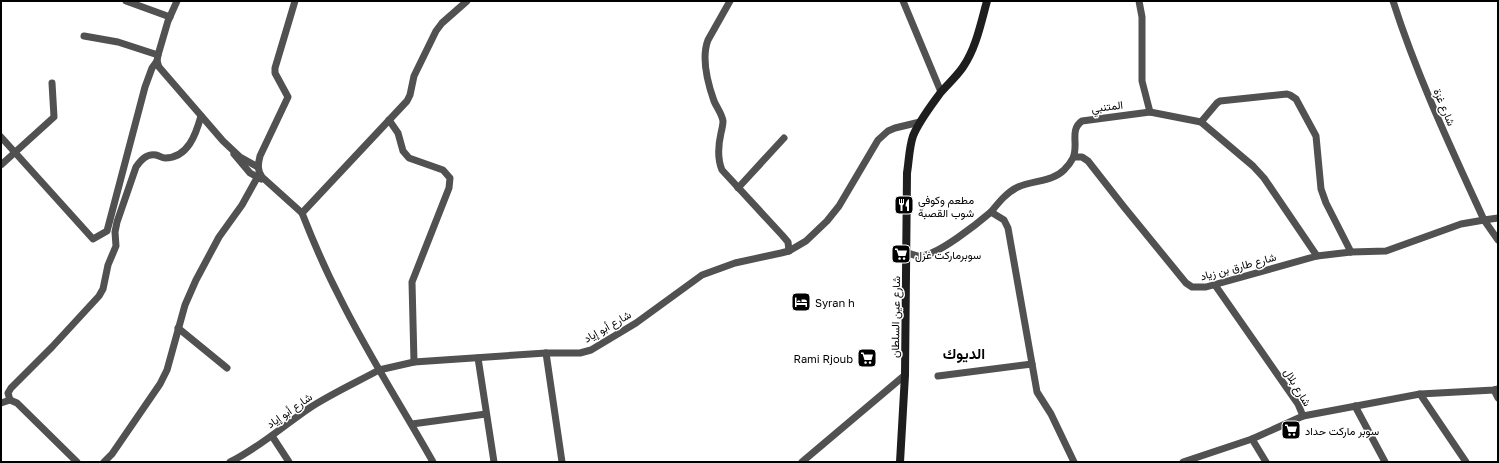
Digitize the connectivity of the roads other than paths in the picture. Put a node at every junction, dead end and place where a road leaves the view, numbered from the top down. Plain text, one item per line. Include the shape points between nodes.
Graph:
1 (126, 1) edge
2 (177, 1) edge
3 (295, 1) edge
4 (467, 1) edge
5 (730, 1) edge
6 (903, 1) edge
7 (987, 1) edge
8 (1139, 1) edge
9 (1393, 1) edge
10 (170, 17) junction
11 (84, 36) dead end
12 (157, 58) junction
13 (52, 83) dead end
14 (941, 92) junction
15 (1150, 112) junction
16 (201, 116) junction
17 (389, 120) junction
18 (920, 122) junction
19 (1201, 122) junction
20 (1, 137) edge
21 (784, 138) dead end
22 (231, 149) junction
23 (15, 152) junction
24 (1074, 157) junction
25 (1, 165) edge
26 (258, 167) junction
27 (257, 178) junction
28 (265, 180) junction
29 (738, 188) junction
30 (991, 212) junction
31 (302, 213) junction
32 (1498, 218) edge
33 (1484, 220) junction
34 (1498, 240) edge
35 (789, 250) junction
36 (1351, 252) junction
37 (907, 253) junction
38 (1317, 256) junction
39 (1215, 285) junction
40 (178, 328) junction
41 (546, 353) junction
42 (478, 358) junction
43 (414, 362) junction
44 (1032, 364) junction
45 (227, 368) dead end
46 (379, 370) junction
47 (905, 375) junction
48 (938, 376) dead end
49 (1496, 390) edge
50 (1420, 394) junction
51 (1498, 398) edge
52 (10, 400) junction
53 (1, 403) edge
54 (1355, 406) junction
55 (486, 414) junction
56 (1303, 416) junction
57 (412, 424) junction
58 (272, 436) junction
59 (1252, 439) junction
60 (240, 460) edge
61 (76, 462) edge
62 (104, 462) edge
63 (230, 462) edge
64 (289, 462) edge
65 (433, 462) edge
66 (494, 462) edge
67 (562, 462) edge
68 (802, 462) edge
69 (900, 462) edge
70 (1074, 462) edge
71 (1183, 462) edge
72 (1266, 462) edge
73 (1385, 462) edge
74 (1466, 462) edge

1 - 10 street
2 - 10 street
3 - 26 street via 275,68 275,73 288,97 260,156
4 - 17 street via 436,31 414,76 408,100
5 - 29 street via 705,47 705,61 714,100 723,119 718,153 720,164
6 - 14 street
7 - 14 main road, شارع عين السلطان via 971,52 963,67
8 - 15 street via 1142,17 1142,80
9 - 33 street, شارع غزة via 1437,118
10 - 12 street
11 - 12 street via 118,42
12 - 16 street via 162,72
12 - 23 street via 145,87 107,231 93,239
13 - 23 street via 54,117
14 - 18 main road, شارع عين السلطان
15 - 19 street
15 - 24 street, المتنبي via 1082,121 1074,133
16 - 22 street
16 - 52 street via 191,144 172,157 150,155 141,160 136,167 117,222 116,246 105,273 103,289 52,347 10,388
17 - 31 street
17 - 43 street via 398,133 408,158 443,170 450,178 449,188 412,282
18 - 35 street, شارع أبو إياد via 888,131 878,140 833,214 806,241
18 - 37 main road, شارع عين السلطان via 913,137 907,173
19 - 36 street via 1220,101 1287,94 1293,97 1316,136 1321,188
19 - 38 street via 1264,178
20 - 23 street
21 - 29 street
22 - 26 street
22 - 27 street via 244,168
23 - 25 street
24 - 30 street via 1054,178 1015,189
24 - 39 street, شارع طارق بن زياد via 1082,157 1088,161 1186,283 1200,288
26 - 28 street
27 - 28 street
27 - 40 street via 206,260 185,305
28 - 31 street
29 - 35 street via 788,242
30 - 37 street via 969,230 934,252 919,256
30 - 44 street via 1004,220 1008,228
31 - 46 street via 339,298
32 - 33 street, شارع طارق بن زياد
33 - 34 street, شارع غزة
33 - 36 street, شارع طارق بن زياد via 1460,224 1386,251
35 - 41 street, شارع أبو إياد via 735,263 702,275 636,323 591,350 580,353
36 - 38 street, شارع طارق بن زياد
37 - 47 main road, شارع عين السلطان
38 - 39 street, شارع طارق بن زياد
39 - 56 street, شارع بلال via 1298,404
40 - 45 street
40 - 62 street via 167,370 160,384
41 - 42 street, شارع أبو إياد
41 - 67 street
42 - 43 street, شارع أبو إياد
42 - 55 street
43 - 46 street, شارع أبو إياد
44 - 48 street
44 - 70 street via 1037,392 1051,414
46 - 57 street
46 - 58 street, شارع أبو إياد via 312,407
47 - 68 street
47 - 69 main road, شارع عين السلطان
49 - 50 street
49 - 51 street
50 - 54 street
50 - 74 street
52 - 53 street
52 - 61 street via 16,402
54 - 56 street
54 - 73 street
55 - 57 street
55 - 66 street
56 - 59 street, شارع بلال
57 - 65 street
58 - 60 street, شارع أبو إياد
58 - 64 street
59 - 71 street, شارع بلال
59 - 72 street
60 - 63 street, شارع أبو إياد

